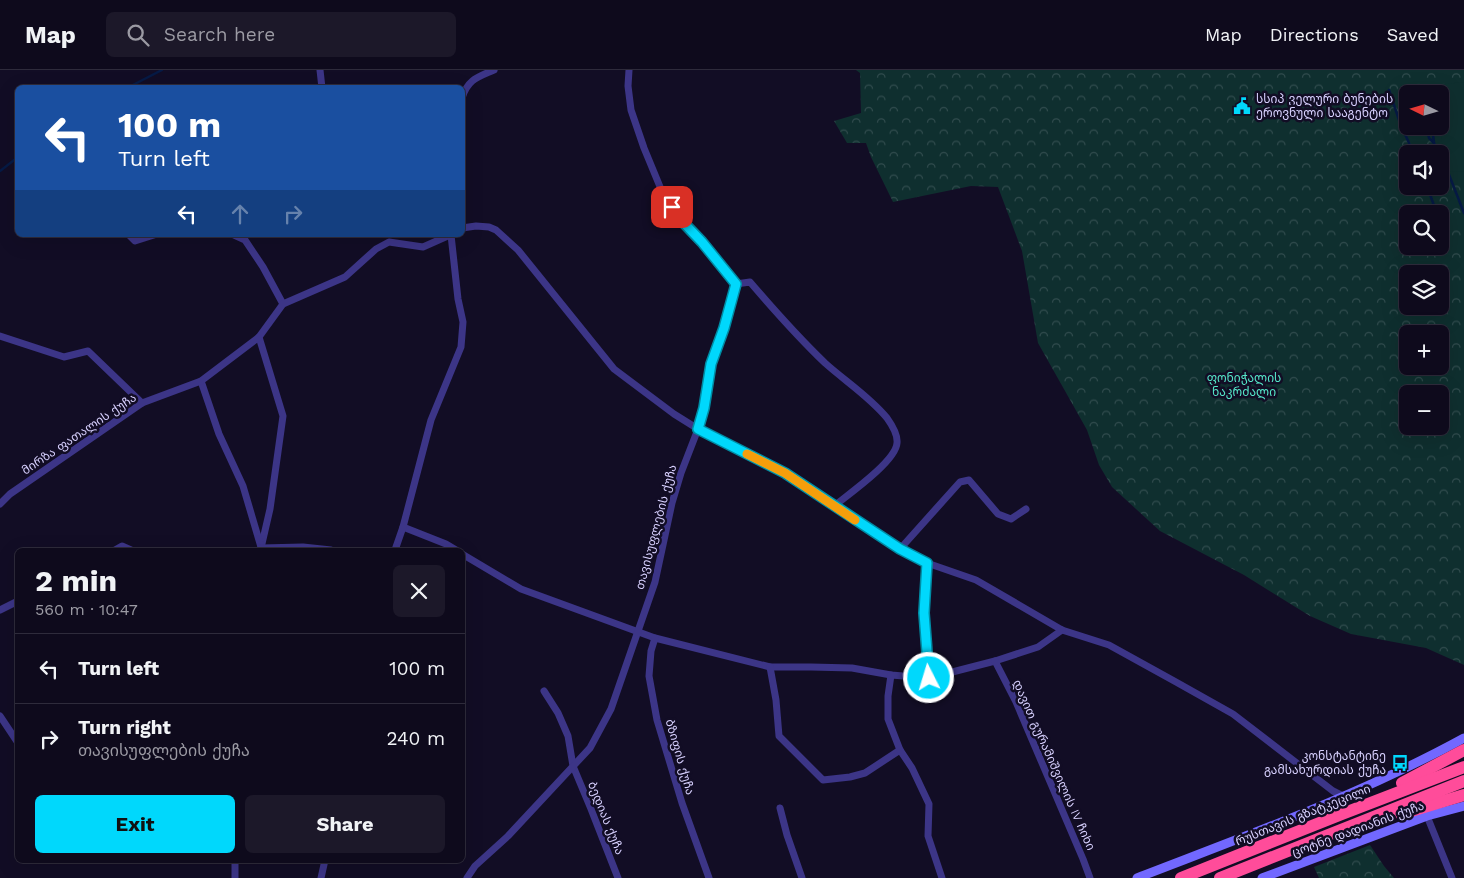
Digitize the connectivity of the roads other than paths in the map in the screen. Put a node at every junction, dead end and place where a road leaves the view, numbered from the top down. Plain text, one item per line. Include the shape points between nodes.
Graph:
1 (320, 70) edge
2 (494, 70) edge
3 (629, 70) edge
4 (322, 85) edge
5 (465, 88) edge
6 (465, 228) edge
7 (131, 237) edge
8 (147, 237) edge
9 (238, 237) edge
10 (446, 237) edge
11 (450, 237) edge
12 (736, 284) junction
13 (283, 304) junction
14 (0, 336) edge
15 (259, 338) junction
16 (201, 381) junction
17 (142, 404) junction
18 (698, 429) junction
19 (0, 504) edge
20 (834, 506) junction
21 (1026, 509) dead end
22 (403, 527) junction
23 (262, 548) edge
24 (262, 548) edge
25 (282, 548) edge
26 (312, 548) edge
27 (396, 548) edge
28 (453, 548) edge
29 (900, 549) junction
30 (465, 556) edge
31 (927, 563) junction
32 (15, 602) edge
33 (0, 610) edge
34 (1062, 630) junction
35 (638, 631) junction
36 (655, 638) junction
37 (994, 661) junction
38 (770, 667) junction
39 (891, 675) junction
40 (929, 678) junction
41 (544, 691) dead end
42 (0, 716) edge
43 (15, 738) edge
44 (1464, 738) edge
45 (900, 750) junction
46 (1464, 750) edge
47 (573, 766) junction
48 (1464, 767) edge
49 (1464, 781) edge
50 (1464, 795) edge
51 (1345, 797) junction
52 (1464, 806) edge
53 (780, 808) dead end
54 (1342, 814) junction
55 (1427, 816) junction
56 (1362, 822) junction
57 (235, 863) edge
58 (324, 863) edge
59 (235, 878) edge
60 (322, 878) edge
61 (467, 878) edge
62 (618, 878) edge
63 (709, 878) edge
64 (802, 878) edge
65 (942, 878) edge
66 (1090, 878) edge
67 (1137, 878) edge
68 (1180, 878) edge
69 (1220, 878) edge
70 (1262, 878) edge
71 (1452, 878) edge

1 - 4 street
2 - 5 street via 473,80
3 - 12 street via 631,110 663,194
6 - 18 street via 496,230 518,250 614,369
7 - 8 street via 134,241
9 - 13 street via 245,240 263,267
10 - 13 street via 423,248 390,242 376,249 345,277
11 - 22 street via 463,322 461,347 431,420
12 - 18 street, თავისუფლების ქუჩა via 711,364
12 - 20 street via 750,282 824,362 888,419 896,432 898,443 885,464
13 - 15 street, მირზა ფათალის ქუჩა
14 - 17 street via 64,357 88,351
15 - 16 street, მირზა ფათალის ქუჩა
15 - 23 street via 283,416
16 - 17 street, მირზა ფათალის ქუჩა
16 - 24 street via 218,434 243,486
17 - 19 street, მირზა ფათალის ქუჩა
18 - 20 street via 785,473
18 - 35 street, თავისუფლების ქუჩა via 681,472 654,582
20 - 29 street
21 - 29 street via 1011,519 998,514 969,480 960,482
22 - 27 street
22 - 28 street
25 - 26 street
29 - 31 street
30 - 35 street via 521,589
31 - 34 street via 976,580
31 - 40 street via 924,613
32 - 33 street
34 - 37 street via 1038,647
34 - 51 street via 1109,645 1233,714
35 - 36 street
35 - 47 street, თავისუფლების ქუჩა via 611,709 590,748
36 - 38 street
36 - 63 street, ბზიფის ქუჩა via 649,676 657,720
37 - 40 street
37 - 66 street, დავით გურამიშვილის IV ჩიხი via 1016,702
38 - 39 street via 852,668
38 - 45 street via 779,736 823,780 865,773
39 - 40 street
39 - 45 street via 888,719
41 - 47 street, ბედიას ქუჩა via 568,736
42 - 43 street
44 - 51 street
45 - 65 street via 929,804 928,836
46 - 54 highway
47 - 61 street, თავისუფლების ქუჩა
47 - 62 street, ბედიას ქუჩა
48 - 54 highway, რუსთავის გზატკეცილი
49 - 56 highway
50 - 56 highway
51 - 67 street
52 - 55 street, ცოტნე დადიანის ქუჩა
53 - 64 street
54 - 68 highway, რუსთავის გზატკეცილი
55 - 70 street, ცოტნე დადიანის ქუჩა
55 - 71 street
56 - 69 highway
57 - 59 street
58 - 60 street

